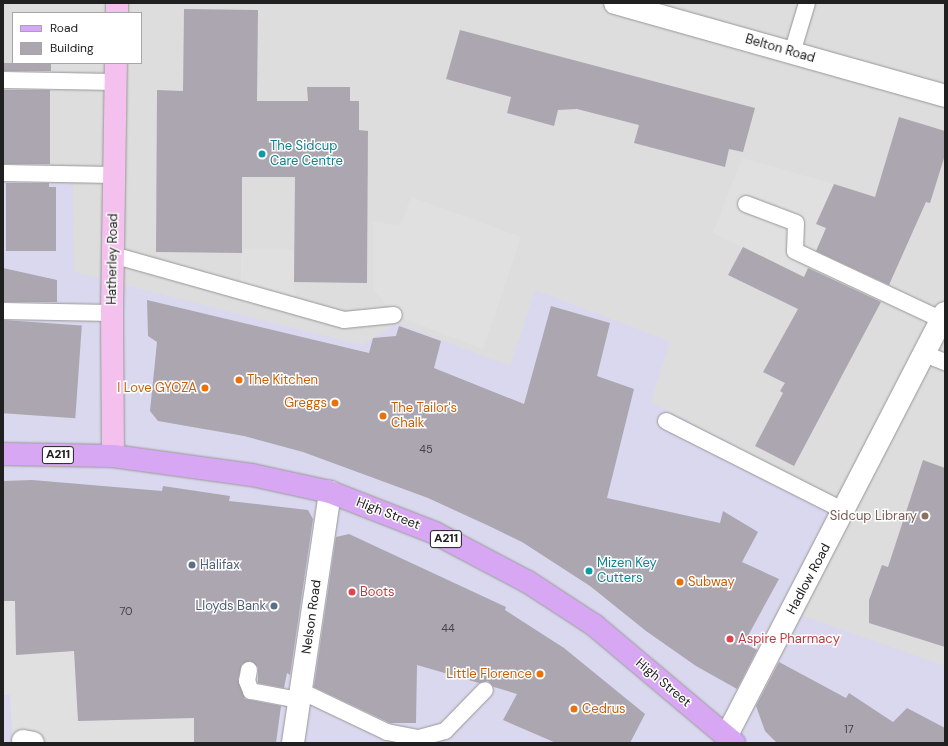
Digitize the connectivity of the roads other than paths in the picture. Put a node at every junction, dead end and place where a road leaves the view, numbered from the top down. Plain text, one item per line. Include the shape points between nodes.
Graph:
1 (615, 3) edge
2 (807, 3) edge
3 (792, 53) junction
4 (116, 72) edge
5 (3, 80) edge
6 (945, 96) edge
7 (3, 173) edge
8 (114, 175) junction
9 (746, 204) dead end
10 (113, 254) junction
11 (3, 311) edge
12 (112, 313) junction
13 (394, 315) dead end
14 (943, 317) edge
15 (925, 354) junction
16 (945, 362) edge
17 (666, 421) dead end
18 (3, 454) edge
19 (114, 456) junction
20 (330, 492) junction
21 (844, 511) junction
22 (249, 670) dead end
23 (485, 690) dead end
24 (300, 696) junction
25 (730, 740) edge
26 (293, 743) edge

1 - 3 street, Belton Road
2 - 3 lane
3 - 6 street, Belton Road
4 - 5 lane
4 - 8 street, Hatherley Road
7 - 8 lane
8 - 10 street, Hatherley Road
9 - 14 lane via 796,223 795,251
10 - 12 street, Hatherley Road
10 - 13 lane via 344,320
11 - 12 lane
12 - 19 street, Hatherley Road
14 - 15 street, Hadlow Road
15 - 16 lane
15 - 21 street, Hadlow Road
17 - 21 lane
18 - 19 main road, High Street / A211
19 - 20 main road, High Street / A211 via 252,475
20 - 24 street, Nelson Road
20 - 25 main road, High Street / A211 via 436,533 528,582 594,625
21 - 25 street, Hadlow Road
22 - 24 lane via 248,681 251,691
23 - 24 lane via 445,731 419,738 387,732
24 - 26 street, Nelson Road

